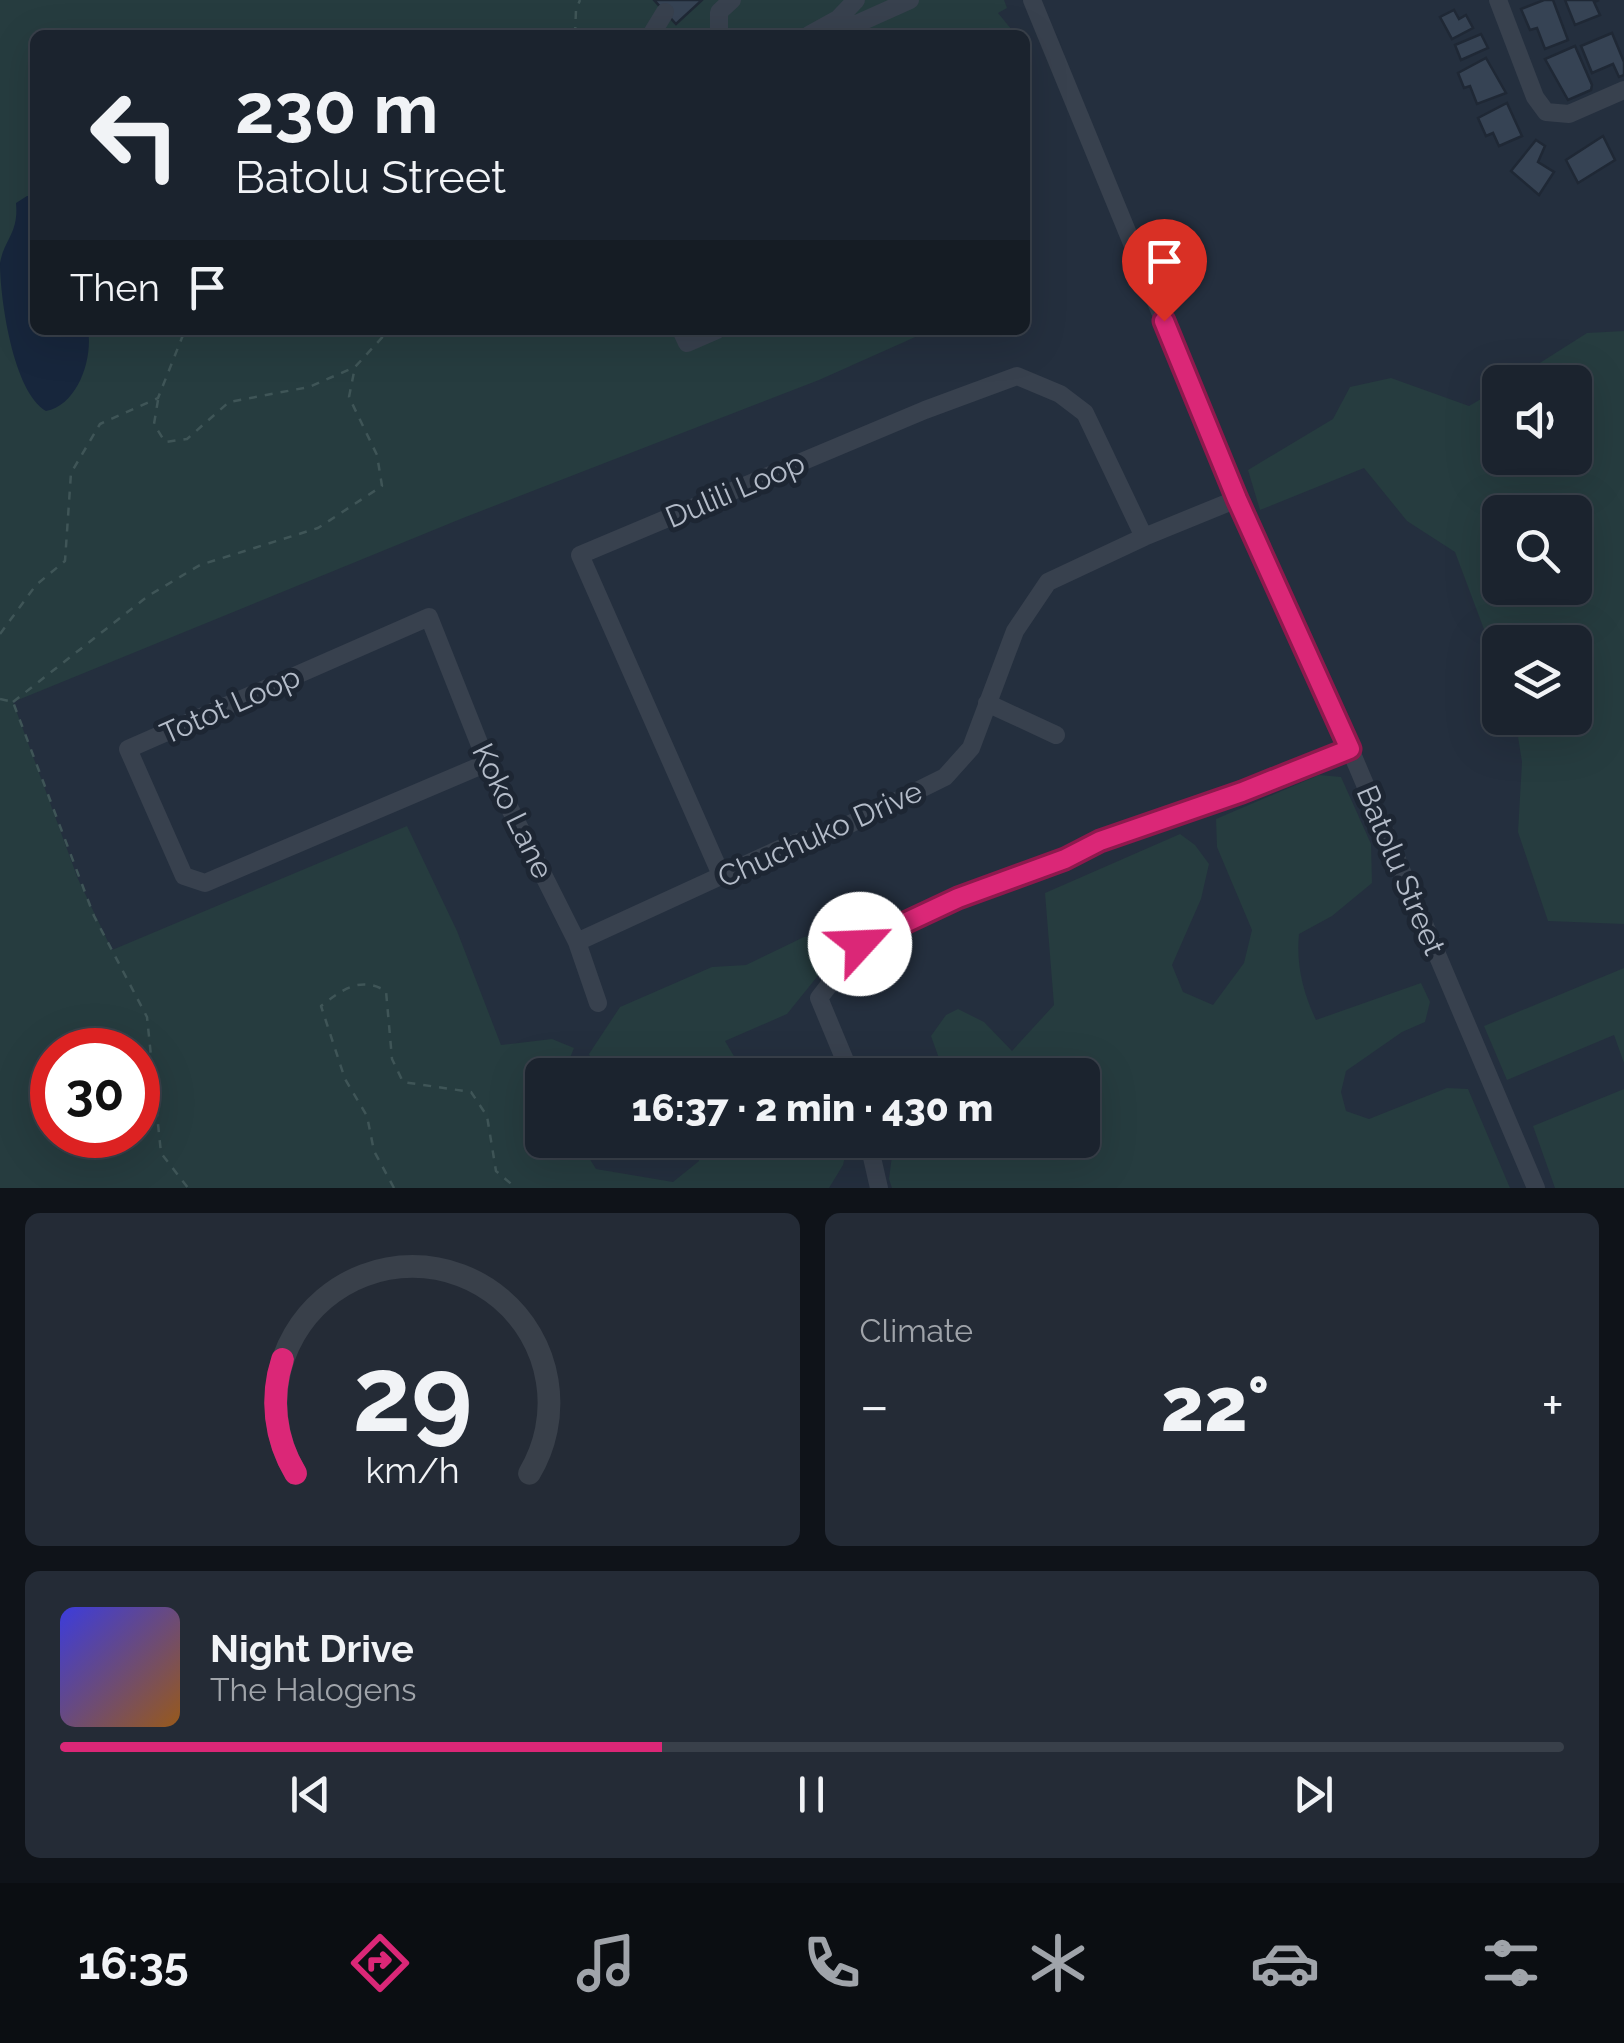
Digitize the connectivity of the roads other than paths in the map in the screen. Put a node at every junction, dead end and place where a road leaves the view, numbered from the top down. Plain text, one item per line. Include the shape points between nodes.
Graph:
1 (732, 0) edge
2 (856, 0) edge
3 (908, 0) edge
4 (1032, 0) edge
5 (1498, 0) edge
6 (665, 12) dead end
7 (654, 30) edge
8 (719, 30) edge
9 (818, 30) edge
10 (843, 30) edge
11 (1624, 90) edge
12 (684, 335) edge
13 (705, 335) edge
14 (1237, 499) junction
15 (1144, 537) junction
16 (428, 618) joint
17 (987, 703) junction
18 (1056, 735) dead end
19 (1350, 749) junction
20 (487, 763) junction
21 (722, 877) junction
22 (577, 942) junction
23 (598, 1003) dead end
24 (844, 1058) edge
25 (872, 1158) edge
26 (878, 1188) edge
27 (1536, 1188) edge

1 - 8 street via 719,12
2 - 9 street
3 - 10 street
4 - 14 street, Batolu Street
5 - 11 street via 1546,112 1569,114
6 - 7 street
12 - 13 street via 687,343
14 - 15 street, Chuchuko Drive
14 - 19 street, Batolu Street
15 - 17 street, Chuchuko Drive via 1048,582 1016,631
15 - 21 street, Dulili Loop via 1085,413 1017,376 580,555
16 - 20 street, Koko Lane
16 - 20 street, Totot Loop via 128,749 184,876 205,883
17 - 18 street
17 - 21 street, Chuchuko Drive via 971,748 945,777
19 - 24 street via 1100,841 860,944 819,998
19 - 27 street, Batolu Street
20 - 22 street, Koko Lane
21 - 22 street, Chuchuko Drive
22 - 23 street, Koko Lane
25 - 26 street

